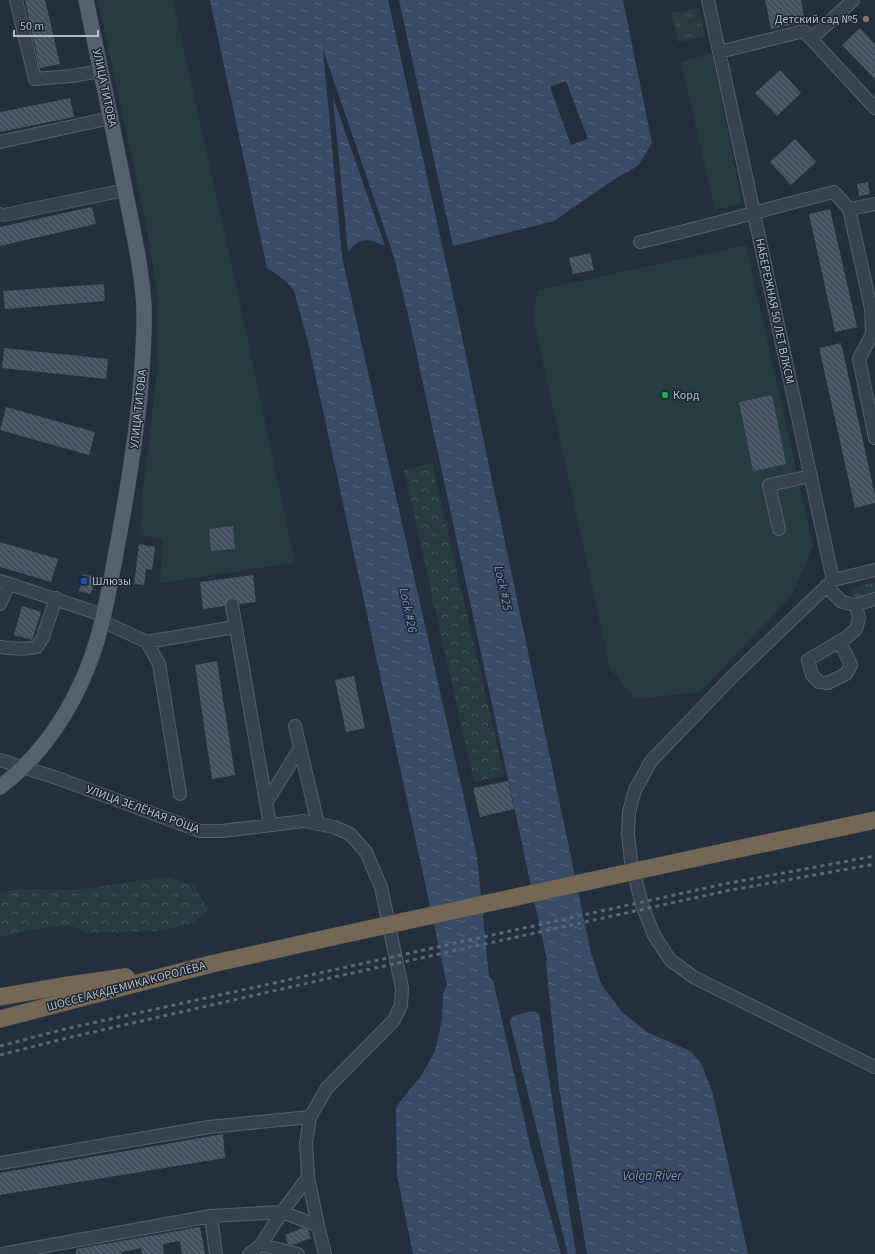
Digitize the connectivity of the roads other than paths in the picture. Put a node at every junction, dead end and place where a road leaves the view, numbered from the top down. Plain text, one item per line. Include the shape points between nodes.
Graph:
1 (16, 0) edge
2 (86, 0) edge
3 (708, 0) edge
4 (853, 0) edge
5 (811, 39) junction
6 (719, 52) junction
7 (101, 71) junction
8 (875, 108) edge
9 (111, 118) junction
10 (0, 142) edge
11 (125, 190) junction
12 (875, 204) edge
13 (849, 209) junction
14 (753, 212) junction
15 (0, 214) edge
16 (640, 242) dead end
17 (875, 438) edge
18 (811, 476) junction
19 (779, 529) dead end
20 (875, 570) edge
21 (4, 582) edge
22 (830, 583) junction
23 (56, 598) junction
24 (875, 599) edge
25 (0, 604) edge
26 (232, 605) dead end
27 (856, 605) junction
28 (103, 618) junction
29 (236, 627) junction
30 (147, 642) junction
31 (840, 642) dead end
32 (0, 647) edge
33 (295, 726) dead end
34 (300, 748) junction
35 (0, 760) edge
36 (23, 767) junction
37 (0, 787) edge
38 (180, 794) dead end
39 (266, 803) junction
40 (875, 820) edge
41 (318, 824) junction
42 (270, 825) junction
43 (211, 964) junction
44 (0, 998) edge
45 (0, 1019) edge
46 (875, 1067) edge
47 (310, 1117) junction
48 (0, 1163) edge
49 (308, 1177) junction
50 (282, 1212) junction
51 (211, 1216) junction
52 (318, 1226) junction
53 (261, 1245) junction
54 (2, 1254) edge
55 (216, 1254) edge
56 (249, 1254) edge
57 (298, 1254) edge
58 (325, 1254) edge

1 - 7 street via 35,79
2 - 7 main road, УЛИЦА ТИТОВА
3 - 6 street, НАБЕРЕЖНАЯ 50 ЛЕТ ВЛКСМ
4 - 5 street
5 - 6 street via 804,31
5 - 8 street
6 - 14 street, НАБЕРЕЖНАЯ 50 ЛЕТ ВЛКСМ
7 - 9 main road, УЛИЦА ТИТОВА
9 - 10 street
9 - 11 main road, УЛИЦА ТИТОВА
11 - 15 street
11 - 28 main road, УЛИЦА ТИТОВА via 139,264 144,306 144,349 130,474
12 - 13 street
13 - 14 street via 834,192
13 - 17 street via 871,308 872,334 859,359
14 - 16 street
14 - 18 street, НАБЕРЕЖНАЯ 50 ЛЕТ ВЛКСМ
18 - 19 street via 769,485
18 - 22 street, НАБЕРЕЖНАЯ 50 ЛЕТ ВЛКСМ
20 - 22 street
21 - 23 street
21 - 25 street
22 - 27 street via 842,602
22 - 46 street via 735,674 651,761 635,790 629,812 628,834 642,905 654,935 670,960 695,978
23 - 28 street
23 - 32 street via 37,647
24 - 27 street
26 - 29 street
27 - 31 street via 859,619 856,629
28 - 30 street
28 - 36 main road, УЛИЦА ТИТОВА via 82,683 47,740
29 - 30 street
29 - 39 street
30 - 38 street via 159,664
33 - 34 street
34 - 39 street
34 - 41 street
35 - 36 street, УЛИЦА ЗЕЛЁНАЯ РОЩА
36 - 37 main road, УЛИЦА ТИТОВА
36 - 42 street, УЛИЦА ЗЕЛЁНАЯ РОЩА via 200,831
39 - 42 street
40 - 43 highway, bridge
41 - 42 street, УЛИЦА ЗЕЛЁНАЯ РОЩА via 304,821
41 - 47 street, УЛИЦА ЗЕЛЁНАЯ РОЩА via 350,834 366,852 381,887 402,988 400,1005 394,1020 328,1088
43 - 44 highway, ШОССЕ АКАДЕМИКА КОРОЛЁВА
43 - 45 highway, ШОССЕ АКАДЕМИКА КОРОЛЁВА
47 - 48 street via 209,1127
47 - 49 street, УЛИЦА ЗЕЛЁНАЯ РОЩА via 306,1143
49 - 50 street
49 - 52 street, УЛИЦА ЗЕЛЁНАЯ РОЩА
50 - 51 street
50 - 52 street
50 - 53 street
51 - 54 street
51 - 55 street
52 - 58 street, УЛИЦА ЗЕЛЁНАЯ РОЩА
53 - 56 street
53 - 57 street

